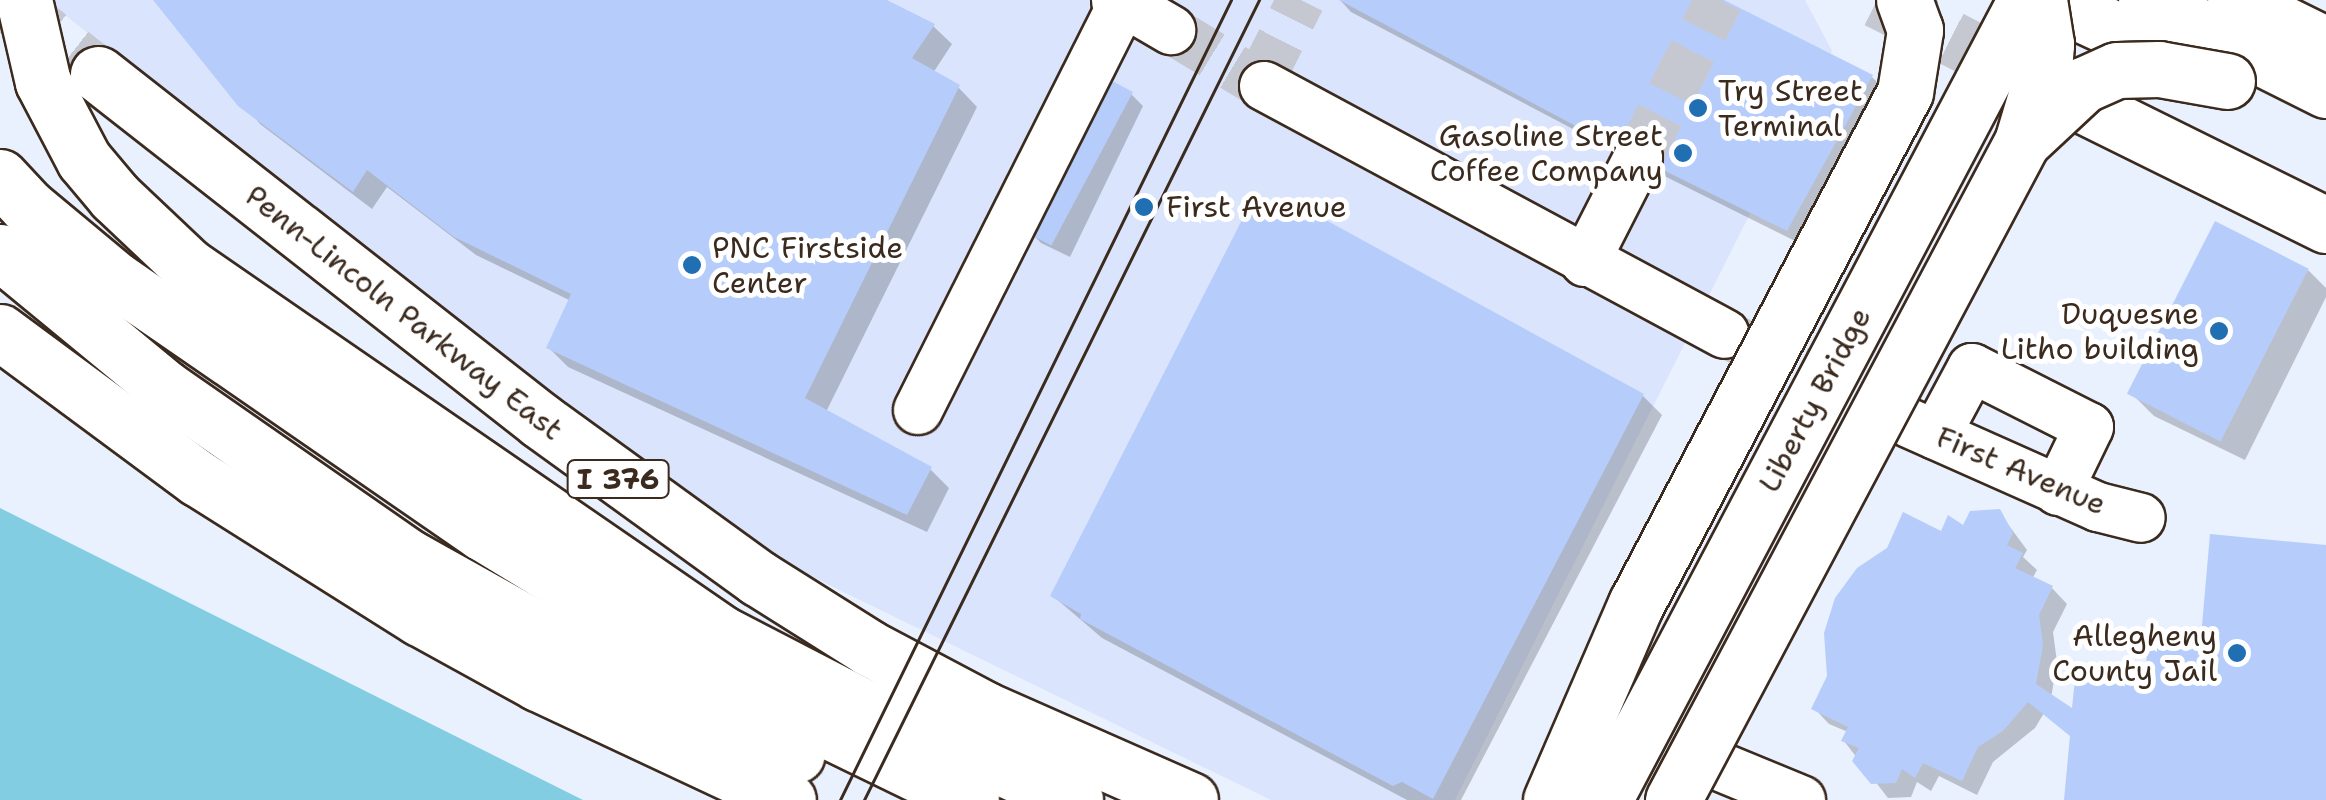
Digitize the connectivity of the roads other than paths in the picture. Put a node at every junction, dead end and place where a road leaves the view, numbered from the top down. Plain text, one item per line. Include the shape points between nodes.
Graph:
1 (24, 0) edge
2 (1904, 0) edge
3 (2146, 0) edge
4 (1122, 1) edge
5 (2035, 1) edge
6 (2241, 2) edge
7 (1171, 30) tunnel mouth
8 (2326, 44) edge
9 (98, 74) tunnel mouth
10 (2227, 81) junction
11 (1264, 86) tunnel mouth
12 (2326, 90) edge
13 (2075, 101) tunnel mouth
14 (2326, 127) edge
15 (2022, 142) junction
16 (1638, 158) tunnel mouth
17 (0, 177) edge
18 (2326, 225) edge
19 (0, 252) edge
20 (1586, 262) junction
21 (0, 332) edge
22 (1725, 334) tunnel mouth
23 (918, 410) dead end
24 (2058, 491) junction
25 (2141, 518) dead end
26 (1716, 765) dead end
27 (788, 800) edge
28 (905, 800) edge
29 (971, 800) edge
30 (1075, 800) edge
31 (1190, 800) edge
32 (1551, 800) edge
33 (1604, 800) edge
34 (1674, 800) edge
35 (1801, 800) edge

1 - 30 main road via 43,82 84,160 188,266 721,633 862,706
2 - 32 main road, bridge via 1915,30 1906,92 1636,604
3 - 12 main road
4 - 7 street
4 - 23 street
5 - 10 main road, bridge
5 - 15 main road, bridge via 2046,44 2044,68
5 - 33 main road, Liberty Bridge, bridge
6 - 8 main road
9 - 31 main road, Penn-Lincoln Parkway East / I 376 via 541,421 758,578 986,710
10 - 14 main road
10 - 15 main road, bridge via 2159,69 2117,70 2083,85
11 - 20 street
13 - 18 main road
15 - 34 main road, bridge
16 - 20 street
17 - 29 main road via 101,268 483,533 730,683
19 - 28 main road via 165,388 410,558 596,662
20 - 22 street
21 - 27 main road via 200,480 404,608 538,683
24 - 24 street, First Avenue via 1919,427 1972,368 2089,427
24 - 25 street, First Avenue
26 - 35 street

